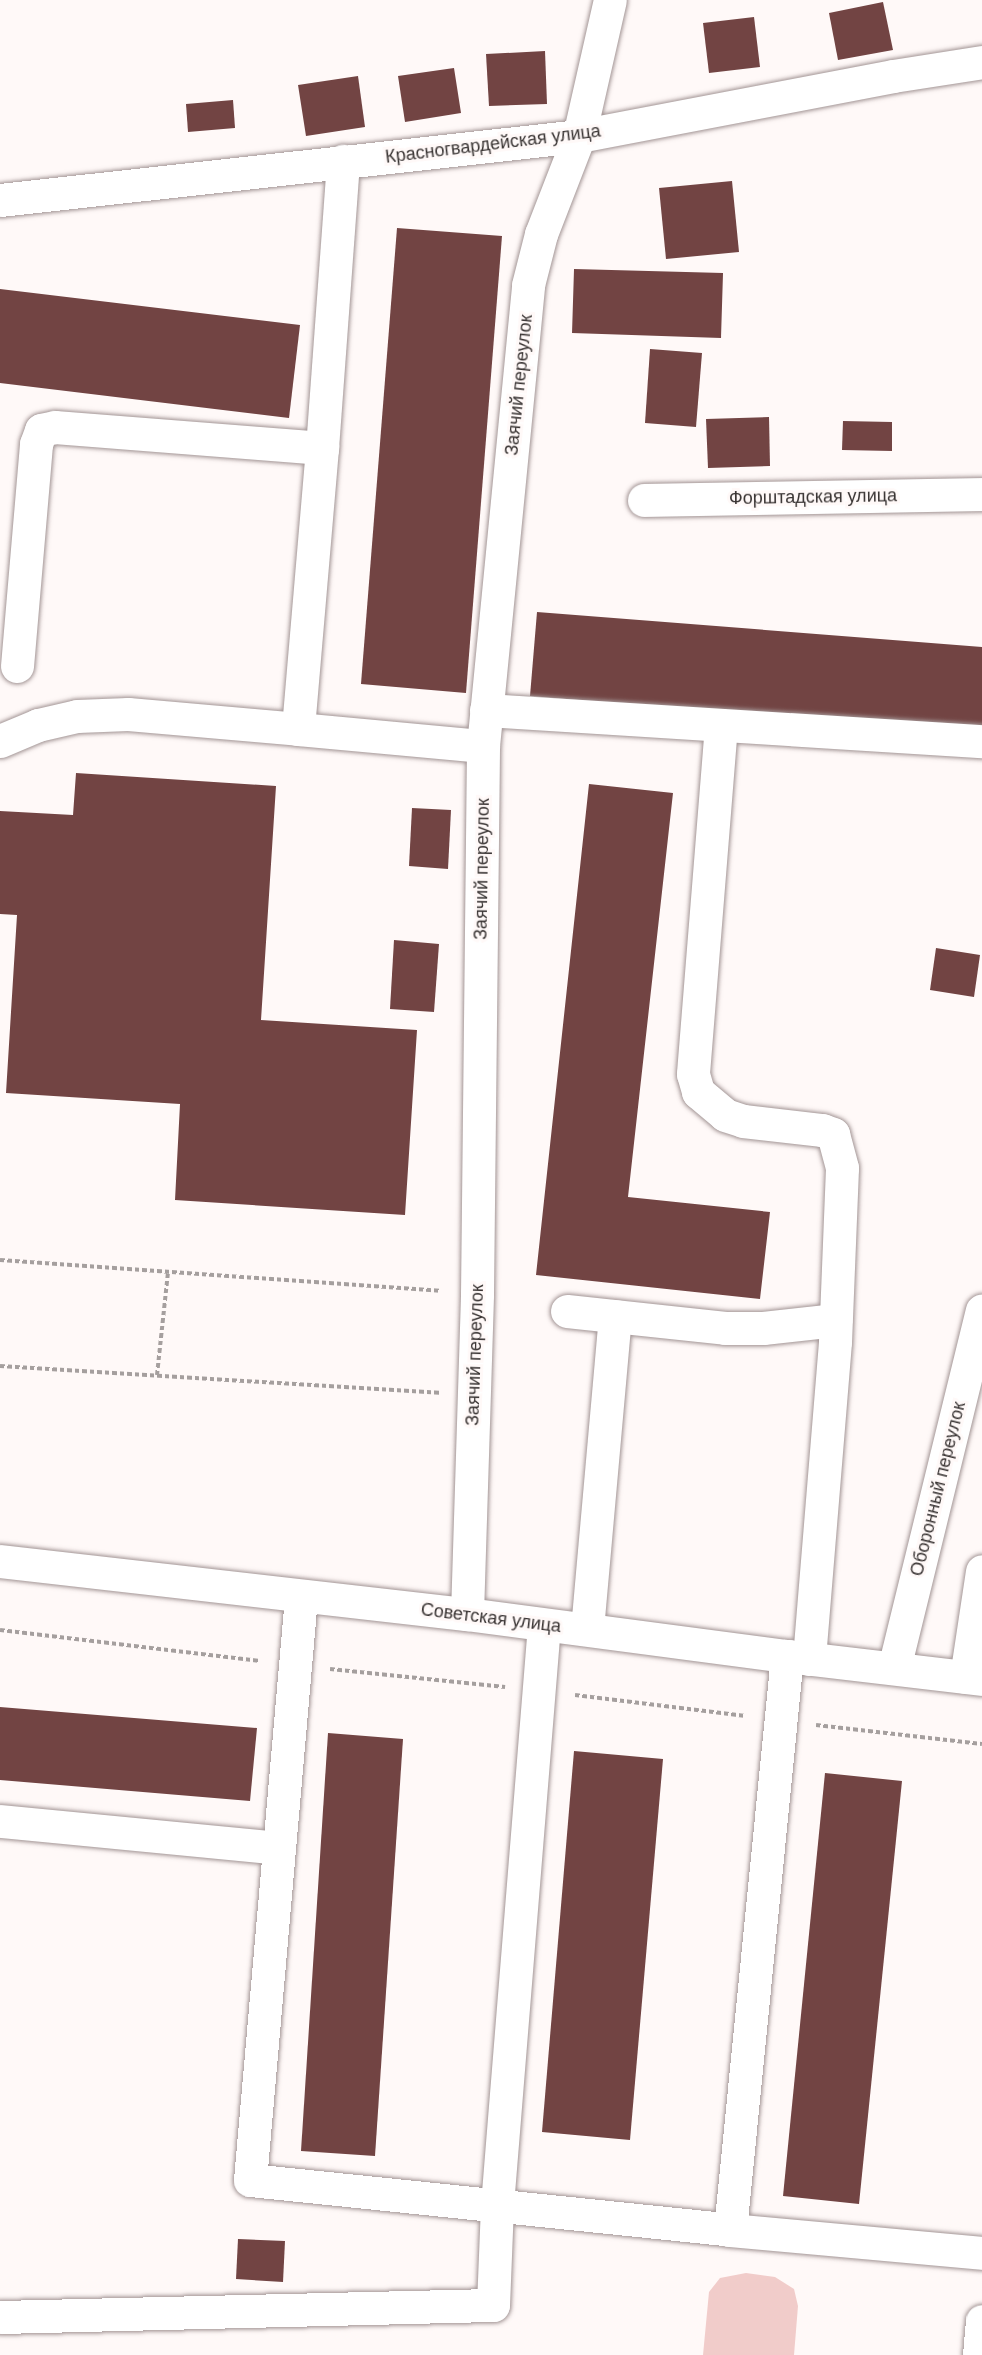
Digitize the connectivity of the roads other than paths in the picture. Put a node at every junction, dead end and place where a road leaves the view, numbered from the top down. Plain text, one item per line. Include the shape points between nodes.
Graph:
1 (610, 0) edge
2 (982, 62) edge
3 (579, 136) junction
4 (343, 161) junction
5 (0, 200) edge
6 (322, 448) junction
7 (982, 494) edge
8 (644, 500) dead end
9 (17, 666) dead end
10 (486, 710) junction
11 (721, 725) junction
12 (298, 729) junction
13 (0, 741) edge
14 (982, 741) edge
15 (483, 746) junction
16 (567, 1311) dead end
17 (982, 1311) edge
18 (615, 1316) junction
19 (836, 1320) junction
20 (0, 1561) edge
21 (982, 1571) edge
22 (301, 1597) junction
23 (467, 1614) junction
24 (544, 1625) junction
25 (587, 1629) junction
26 (798, 1657) junction
27 (894, 1668) junction
28 (974, 1678) edge
29 (0, 1821) edge
30 (278, 1848) junction
31 (497, 2205) junction
32 (730, 2230) junction
33 (982, 2253) edge
34 (0, 2317) edge
35 (982, 2321) edge
36 (979, 2355) edge

1 - 3 street, Заячий переулок
2 - 3 street, Красногвардейская улица
3 - 4 street, Красногвардейская улица
3 - 10 street, Заячий переулок via 541,234 528,285
4 - 5 street, Красногвардейская улица
4 - 6 street
6 - 9 street via 55,427 41,430 36,444
6 - 12 street
7 - 8 street, Форштадская улица
10 - 11 street
10 - 15 street, Заячий переулок
11 - 14 street
11 - 19 street via 693,1074 698,1092 725,1115 833,1134 842,1168
12 - 13 street via 128,714 77,716 38,725
12 - 15 street
15 - 23 street, Заячий переулок via 477,1294
16 - 18 street
17 - 27 street, Оборонный переулок
18 - 19 street via 725,1328 781,1327
18 - 25 street
19 - 26 street
20 - 22 street, Советская улица
21 - 28 street
22 - 23 street, Советская улица
22 - 30 street
23 - 24 street, Советская улица
24 - 25 street, Советская улица
24 - 31 street
25 - 26 street, Советская улица
26 - 27 street, Советская улица
26 - 32 street via 780,1720
27 - 28 street, Советская улица
29 - 30 street
30 - 31 street via 250,2180
31 - 32 street
31 - 34 street via 494,2305
32 - 33 street
35 - 36 street

